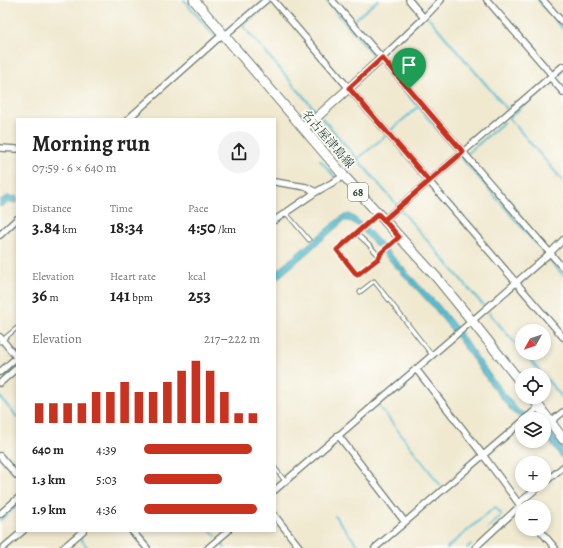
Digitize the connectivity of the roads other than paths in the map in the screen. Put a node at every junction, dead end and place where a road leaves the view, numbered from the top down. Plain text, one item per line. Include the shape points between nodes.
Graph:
1 (194, 0) edge
2 (266, 0) edge
3 (273, 0) edge
4 (332, 0) edge
5 (409, 0) edge
6 (441, 0) edge
7 (487, 0) edge
8 (543, 0) edge
9 (424, 18) junction
10 (563, 23) edge
11 (223, 35) junction
12 (382, 58) junction
13 (563, 66) edge
14 (551, 76) junction
15 (349, 88) junction
16 (563, 92) edge
17 (129, 118) edge
18 (304, 129) junction
19 (0, 148) edge
20 (16, 149) edge
21 (463, 152) junction
22 (344, 176) junction
23 (429, 181) junction
24 (276, 182) edge
25 (316, 192) junction
26 (286, 213) junction
27 (381, 217) junction
28 (276, 219) edge
29 (16, 221) edge
30 (356, 234) junction
31 (0, 235) edge
32 (399, 237) junction
33 (309, 240) dead end
34 (563, 240) edge
35 (550, 253) junction
36 (380, 257) junction
37 (563, 268) edge
38 (516, 283) junction
39 (360, 292) dead end
40 (472, 321) junction
41 (16, 329) edge
42 (563, 337) edge
43 (1, 340) edge
44 (432, 355) junction
45 (16, 356) edge
46 (16, 358) edge
47 (16, 369) edge
48 (416, 369) junction
49 (0, 372) edge
50 (515, 375) edge
51 (0, 383) edge
52 (537, 404) edge
53 (539, 407) junction
54 (533, 412) edge
55 (543, 412) edge
56 (563, 412) edge
57 (551, 421) edge
58 (551, 423) edge
59 (515, 428) edge
60 (338, 435) junction
61 (563, 439) edge
62 (483, 455) junction
63 (0, 456) edge
64 (563, 467) edge
65 (276, 469) edge
66 (16, 475) edge
67 (551, 477) edge
68 (285, 481) junction
69 (276, 489) edge
70 (534, 492) edge
71 (16, 500) edge
72 (516, 500) edge
73 (525, 500) edge
74 (515, 510) edge
75 (0, 514) edge
76 (276, 517) edge
77 (405, 522) junction
78 (22, 532) edge
79 (82, 532) edge
80 (133, 532) edge
81 (227, 532) edge
82 (546, 536) edge
83 (3, 548) edge
84 (63, 548) edge
85 (147, 548) edge
86 (208, 548) edge
87 (300, 548) edge
88 (375, 548) edge
89 (475, 548) edge
90 (555, 548) edge

1 - 11 main road, 名古屋津島線 / 68
2 - 11 street
3 - 15 street
4 - 12 street
5 - 9 street
6 - 9 street
7 - 14 street
8 - 10 street
9 - 12 street
11 - 17 street
11 - 18 main road, 名古屋津島線 / 68
12 - 15 street
12 - 21 street
13 - 14 street
14 - 16 street
14 - 21 street
15 - 18 street
15 - 23 street
18 - 22 main road, 名古屋津島線 / 68
19 - 20 street
21 - 23 street
21 - 35 street
22 - 25 street
22 - 27 main road, 名古屋津島線 / 68
23 - 27 street
23 - 38 street
24 - 25 street
25 - 26 street
26 - 28 street
26 - 33 lane
27 - 30 lane
27 - 32 main road, 名古屋津島線 / 68
29 - 31 street
30 - 36 lane
30 - 36 lane via 337,250 357,275
32 - 36 lane via 381,253
32 - 40 main road, 名古屋津島線 / 68
34 - 35 street
35 - 37 street
35 - 38 street
38 - 40 street
38 - 42 street
39 - 44 lane via 374,281
40 - 44 street
40 - 50 main road, 名古屋津島線 / 68
41 - 43 lane
43 - 45 street
44 - 48 street
46 - 49 street
47 - 51 street
48 - 60 street
48 - 62 street
52 - 53 main road
53 - 54 street
53 - 55 main road
56 - 57 street
58 - 61 main road
59 - 62 street
60 - 68 street
60 - 77 street
62 - 72 street
62 - 77 street
63 - 66 street
64 - 67 street
65 - 68 lane
68 - 69 street
70 - 73 street
71 - 75 street
74 - 89 street
76 - 87 street
77 - 88 street
78 - 83 street
79 - 84 street
80 - 85 street
81 - 86 street
82 - 90 street

